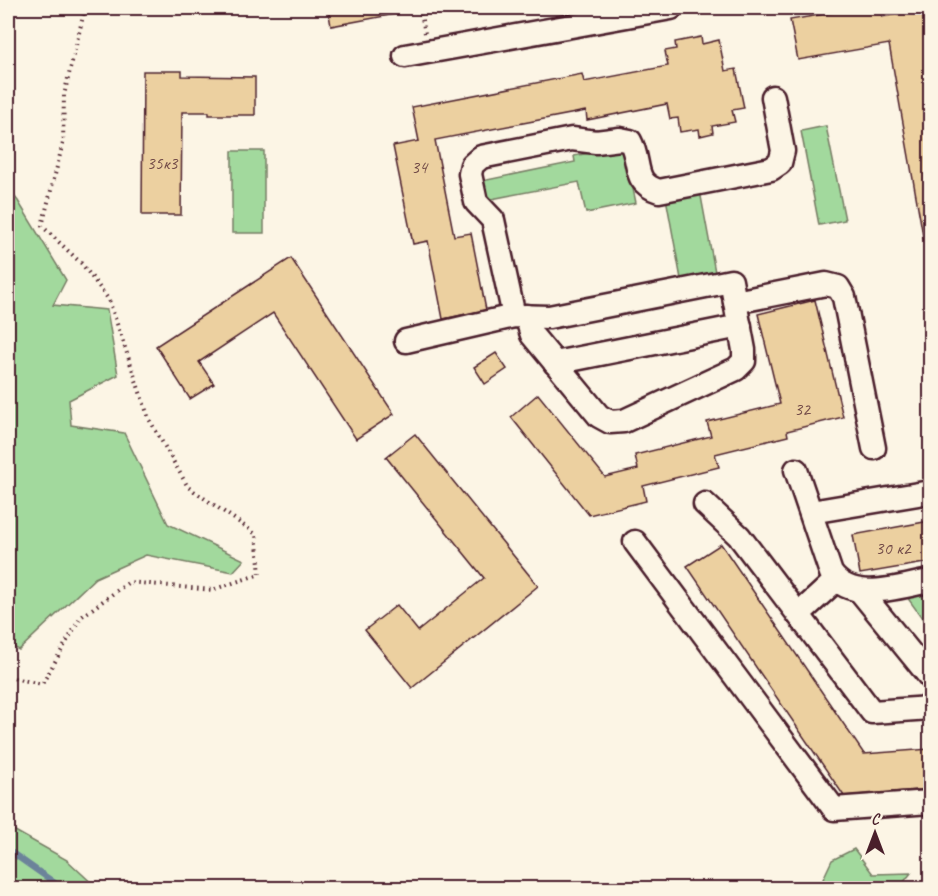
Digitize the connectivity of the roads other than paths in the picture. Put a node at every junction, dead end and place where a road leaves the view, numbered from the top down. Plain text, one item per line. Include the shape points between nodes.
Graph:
1 (671, 8) edge
2 (405, 56) dead end
3 (773, 97) dead end
4 (735, 302) junction
5 (520, 316) junction
6 (740, 326) junction
7 (406, 341) dead end
8 (555, 363) junction
9 (874, 448) dead end
10 (796, 470) dead end
11 (930, 492) edge
12 (705, 504) dead end
13 (811, 512) junction
14 (635, 542) dead end
15 (836, 580) junction
16 (930, 581) edge
17 (860, 591) junction
18 (799, 614) junction
19 (930, 677) edge
20 (930, 708) edge
21 (930, 802) edge

1 - 2 street
3 - 5 street via 783,151 780,163 771,169 659,191 641,180 635,150 630,141 620,139 572,139 481,157 472,165 470,174 476,202 493,220
4 - 5 street via 731,281 549,317
4 - 6 street
4 - 9 street via 826,284 838,287 844,297
5 - 7 street
5 - 8 street
6 - 8 street
6 - 8 street via 744,361 736,369 624,421 610,422 599,416
10 - 13 street
11 - 13 street
12 - 18 street via 740,536
13 - 15 street
14 - 21 street via 834,809
15 - 17 street
15 - 18 street
16 - 17 street
17 - 19 street
18 - 20 street via 872,712

